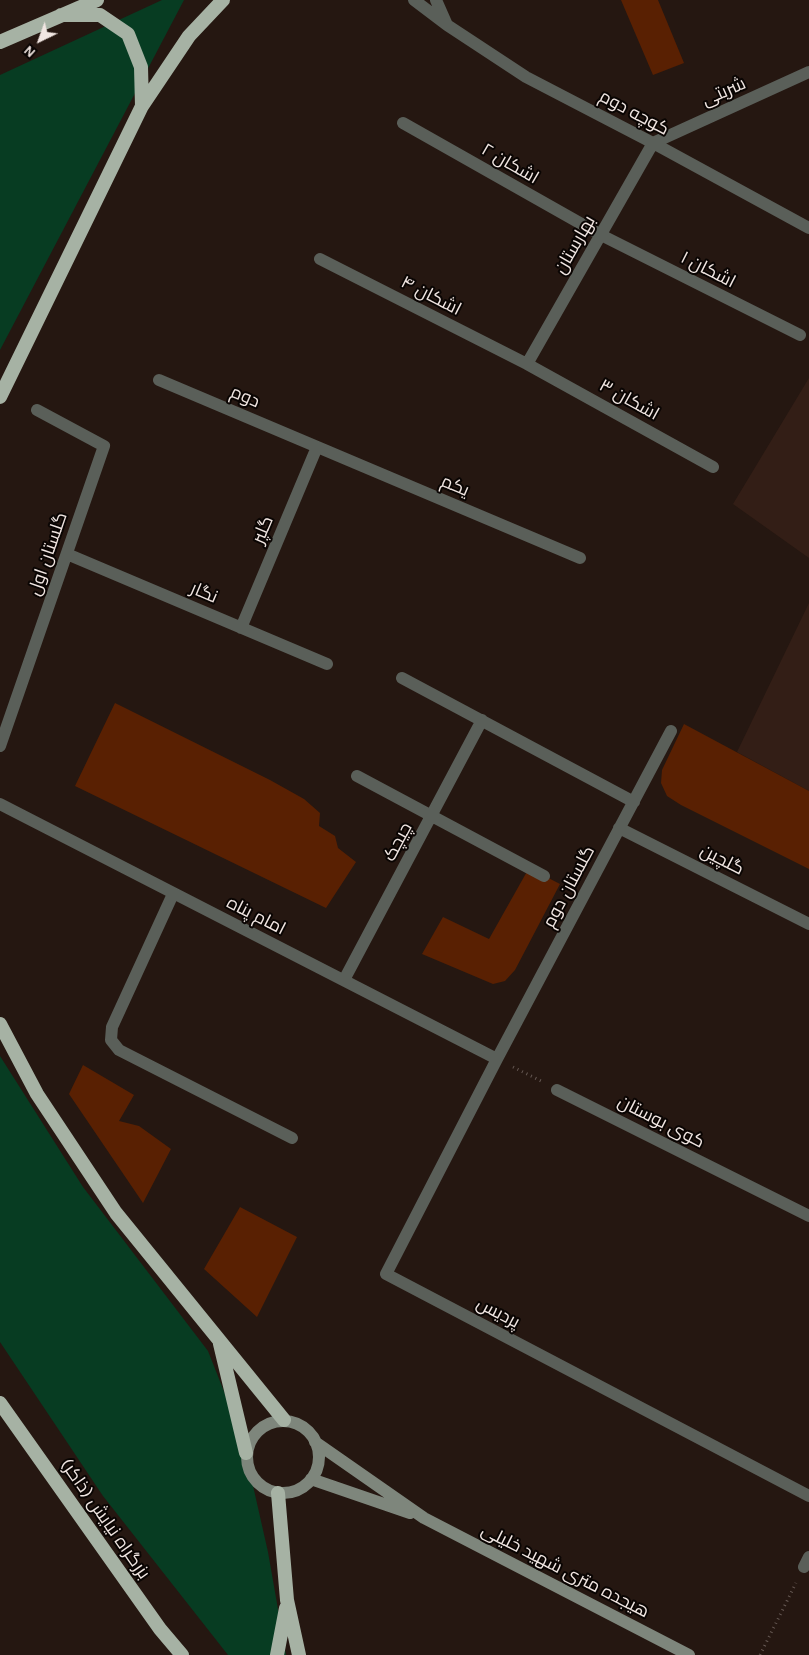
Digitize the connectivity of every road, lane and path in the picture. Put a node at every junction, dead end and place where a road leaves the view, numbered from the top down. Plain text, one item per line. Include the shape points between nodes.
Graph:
1 (97, 0) edge
2 (222, 0) edge
3 (414, 0) edge
4 (436, 0) edge
5 (61, 15) junction
6 (447, 25) junction
7 (0, 42) edge
8 (809, 72) edge
9 (142, 106) junction
10 (403, 123) dead end
11 (654, 143) junction
12 (809, 228) edge
13 (601, 235) junction
14 (320, 259) dead end
15 (800, 335) dead end
16 (527, 364) junction
17 (159, 380) dead end
18 (0, 397) edge
19 (37, 410) dead end
20 (317, 447) junction
21 (713, 467) dead end
22 (66, 554) junction
23 (580, 558) dead end
24 (240, 628) junction
25 (327, 664) dead end
26 (402, 678) dead end
27 (482, 720) junction
28 (671, 731) dead end
29 (0, 746) edge
30 (357, 776) dead end
31 (634, 802) junction
32 (0, 804) edge
33 (431, 816) junction
34 (619, 828) junction
35 (544, 876) dead end
36 (173, 894) junction
37 (809, 924) edge
38 (344, 980) junction
39 (0, 1024) edge
40 (497, 1059) junction
41 (557, 1090) joint
42 (292, 1138) dead end
43 (809, 1216) edge
44 (219, 1339) junction
45 (0, 1403) edge
46 (284, 1420) junction
47 (315, 1442) junction
48 (246, 1452) junction
49 (311, 1479) junction
50 (278, 1493) junction
51 (809, 1496) edge
52 (424, 1518) junction
53 (806, 1562) edge
54 (287, 1600) junction
55 (182, 1655) edge
56 (277, 1655) edge
57 (299, 1655) edge
58 (689, 1655) edge
59 (760, 1655) edge

1 - 5 highway
2 - 9 highway via 189,36
3 - 6 street, کوچه دوم
4 - 6 street
5 - 7 highway
5 - 9 highway via 100,16 128,34 141,67
6 - 11 street, کوچه دوم via 526,77
8 - 11 street, شربتی
9 - 18 highway
10 - 13 street, اشکان ۲
11 - 12 street, کوچه دوم
11 - 13 street, بهارستان
13 - 15 street, اشکان ۱
13 - 16 street, بهارستان
14 - 16 street, اشکان ۴
16 - 21 street, اشکان ۳
17 - 20 street, دوم
19 - 22 street, گلستان اول via 104,446
20 - 23 street, یکم
20 - 24 street, گلپر
22 - 24 street, نگار
22 - 29 street, گلستان اول
24 - 25 street, نگار
26 - 27 street
27 - 31 street
27 - 33 street, چیچک
28 - 31 street, گلستان دوم
30 - 33 street
31 - 34 street, گلستان دوم
32 - 36 street, امام پناه
33 - 35 street
33 - 38 street, چیچک
34 - 37 street, گلچین
34 - 40 street, گلستان دوم
36 - 38 street, امام پناه
36 - 42 street via 112,1027 111,1040 119,1050
38 - 40 street, امام پناه
39 - 44 highway via 37,1094 116,1213
40 - 41 path
40 - 51 street, پردیس via 386,1274
41 - 43 street, کوی بوستان
44 - 46 highway
44 - 48 highway
45 - 55 highway, بزرگراه نیایش (ذاکر) via 160,1629
46 - 47 main road via 300,1425
46 - 48 main road via 271,1422 259,1429
47 - 49 main road via 319,1455
47 - 52 main road, هیجده متری شهید خلیلی
48 - 50 main road via 249,1471 260,1486
49 - 50 main road via 302,1488
49 - 52 main road, هیجده متری شهید خلیلی
50 - 54 highway
52 - 58 main road, هیجده متری شهید خلیلی
53 - 59 path
54 - 56 highway
54 - 57 highway

